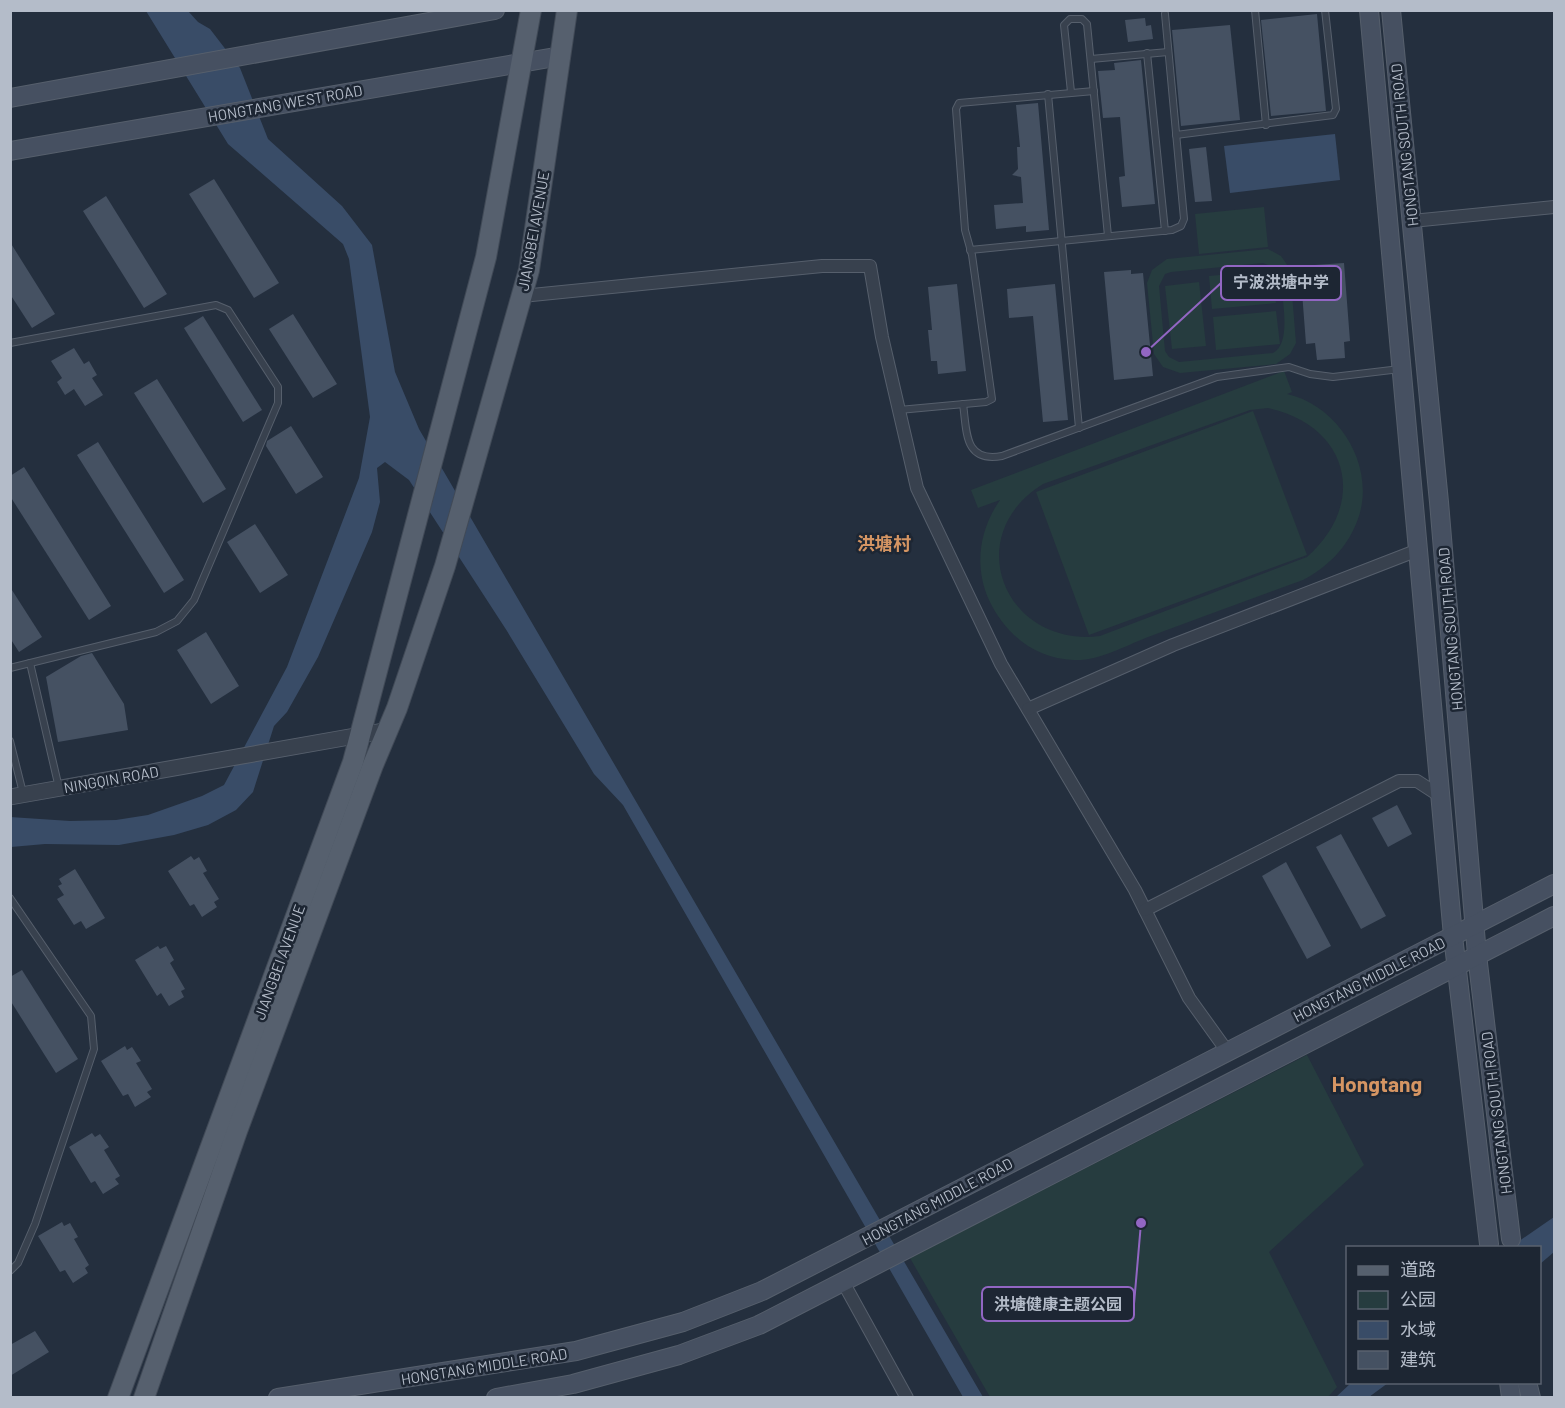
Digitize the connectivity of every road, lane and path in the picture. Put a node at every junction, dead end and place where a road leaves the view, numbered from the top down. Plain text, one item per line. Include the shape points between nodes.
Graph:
1 (495, 10) edge
2 (531, 10) edge
3 (567, 10) edge
4 (1255, 10) edge
5 (1325, 10) edge
6 (1369, 10) edge
7 (1391, 10) edge
8 (1165, 14) dead end
9 (1168, 52) junction
10 (1147, 53) junction
11 (561, 56) junction
12 (1091, 59) junction
13 (522, 61) junction
14 (1094, 91) junction
15 (1071, 93) junction
16 (1048, 94) junction
17 (10, 98) edge
18 (1266, 125) junction
19 (1176, 135) junction
20 (10, 151) edge
21 (1554, 207) edge
22 (1412, 221) junction
23 (1165, 231) junction
24 (1108, 236) junction
25 (1062, 241) junction
26 (970, 250) junction
27 (522, 296) junction
28 (10, 343) edge
29 (1401, 369) junction
30 (963, 404) junction
31 (899, 410) junction
32 (1079, 428) junction
33 (1418, 550) junction
34 (30, 663) junction
35 (10, 668) edge
36 (1028, 709) junction
37 (389, 730) junction
38 (360, 737) junction
39 (10, 741) edge
40 (59, 788) junction
41 (17, 796) edge
42 (1440, 796) junction
43 (1554, 884) edge
44 (10, 898) edge
45 (1145, 910) junction
46 (1554, 916) edge
47 (1476, 924) junction
48 (1453, 936) junction
49 (1477, 955) junction
50 (1457, 966) junction
51 (1227, 1051) junction
52 (1511, 1244) edge
53 (1489, 1246) edge
54 (10, 1271) edge
55 (843, 1282) junction
56 (529, 1395) edge
57 (118, 1398) edge
58 (144, 1398) edge
59 (278, 1398) edge
60 (496, 1398) edge
61 (907, 1398) edge

1 - 17 main road
2 - 13 main road
3 - 11 main road, JIANGBEI AVENUE
4 - 18 lane
5 - 18 lane via 1336,109 1333,115
6 - 29 main road, HONGTANG SOUTH ROAD
7 - 22 main road, HONGTANG SOUTH ROAD
8 - 9 lane
9 - 10 lane
9 - 19 lane
10 - 12 lane
10 - 23 lane
11 - 13 main road, HONGTANG WEST ROAD
11 - 27 main road, JIANGBEI AVENUE
12 - 14 lane
12 - 15 lane via 1085,20 1066,21
13 - 20 main road, HONGTANG WEST ROAD
13 - 38 main road, JIANGBEI AVENUE via 486,257
14 - 15 lane
14 - 24 lane
15 - 16 lane
16 - 25 lane
16 - 26 lane via 959,103 956,109
18 - 19 lane
19 - 23 lane via 1184,219 1181,226
21 - 22 street
22 - 47 main road, HONGTANG SOUTH ROAD
23 - 24 lane
24 - 25 lane
25 - 26 lane
25 - 32 lane
26 - 30 lane via 992,399
27 - 31 street via 822,266 870,266
27 - 37 main road, JIANGBEI AVENUE via 445,566
28 - 34 lane via 216,305 228,310 278,387 278,403 194,600 177,621 156,632
29 - 32 lane via 1333,377 1289,367 1239,372
29 - 33 main road, HONGTANG SOUTH ROAD
30 - 31 lane
30 - 32 lane via 969,442 976,454 987,459
31 - 36 street via 917,488 1001,664
33 - 36 street via 1173,645
33 - 42 main road, HONGTANG SOUTH ROAD
34 - 35 lane
34 - 40 lane
36 - 45 street
37 - 38 street, NINGQIN ROAD
37 - 58 main road, JIANGBEI AVENUE via 237,1131
38 - 40 street, NINGQIN ROAD
38 - 57 main road, JIANGBEI AVENUE
39 - 41 lane
40 - 41 street, NINGQIN ROAD
42 - 45 street via 1417,781 1399,781
42 - 48 main road, HONGTANG SOUTH ROAD
43 - 47 main road, HONGTANG MIDDLE ROAD
44 - 54 lane via 91,1016 94,1049 35,1224 18,1263
45 - 51 street via 1189,998
46 - 49 main road, HONGTANG MIDDLE ROAD
47 - 48 main road, HONGTANG MIDDLE ROAD
47 - 49 main road, HONGTANG SOUTH ROAD
48 - 50 main road, HONGTANG SOUTH ROAD
48 - 51 main road, HONGTANG MIDDLE ROAD
49 - 50 main road, HONGTANG MIDDLE ROAD
49 - 52 main road, HONGTANG SOUTH ROAD
50 - 53 main road, HONGTANG SOUTH ROAD
50 - 55 main road, HONGTANG MIDDLE ROAD
51 - 59 main road, HONGTANG MIDDLE ROAD via 752,1295 683,1322 576,1351
55 - 56 main road, HONGTANG MIDDLE ROAD via 759,1325 679,1356
55 - 61 street
56 - 60 main road, HONGTANG MIDDLE ROAD

